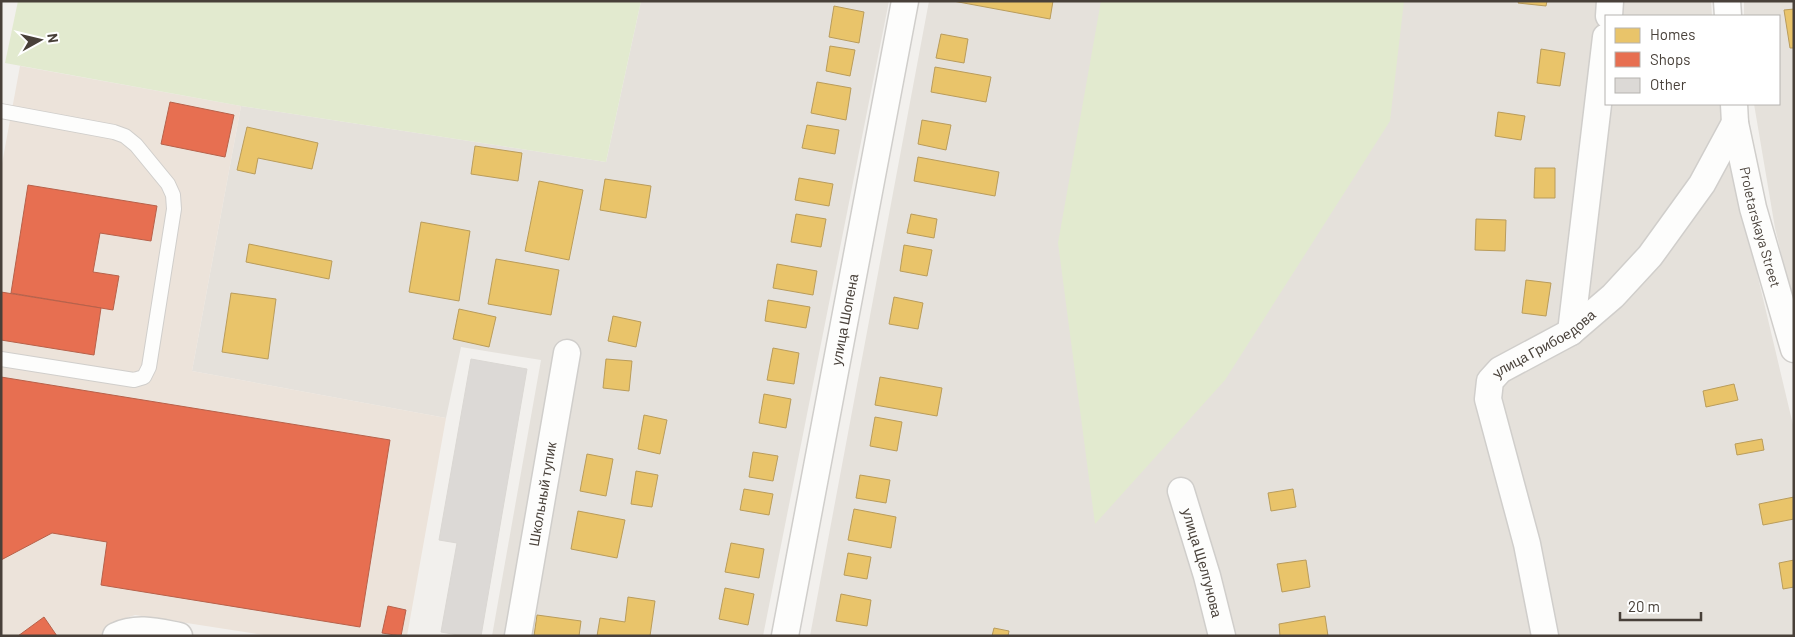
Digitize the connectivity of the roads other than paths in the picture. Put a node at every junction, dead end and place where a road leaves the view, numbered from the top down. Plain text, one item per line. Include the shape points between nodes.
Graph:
1 (905, 1) edge
2 (1610, 1) edge
3 (1727, 1) edge
4 (1609, 15) edge
5 (1728, 15) edge
6 (1605, 45) edge
7 (1, 111) edge
8 (1735, 113) edge
9 (1571, 332) junction
10 (1794, 349) edge
11 (567, 353) dead end
12 (1, 359) edge
13 (1181, 491) dead end
14 (116, 636) edge
15 (179, 636) edge
16 (518, 636) edge
17 (785, 636) edge
18 (1222, 636) edge
19 (1545, 636) edge

1 - 17 street, улица Шопена
2 - 4 street
3 - 5 street
6 - 9 street
7 - 12 lane via 125,136 168,184 174,209 149,367 144,377 134,380
8 - 9 street, улица Грибоедова via 1702,184 1650,256 1613,296
8 - 10 street, Proletarskaya Street via 1753,208
9 - 19 street, улица Грибоедова via 1500,370 1490,381 1488,399 1527,544
11 - 16 street, Школьный тупик
13 - 18 street, улица Щелгунова
14 - 15 street via 144,630

